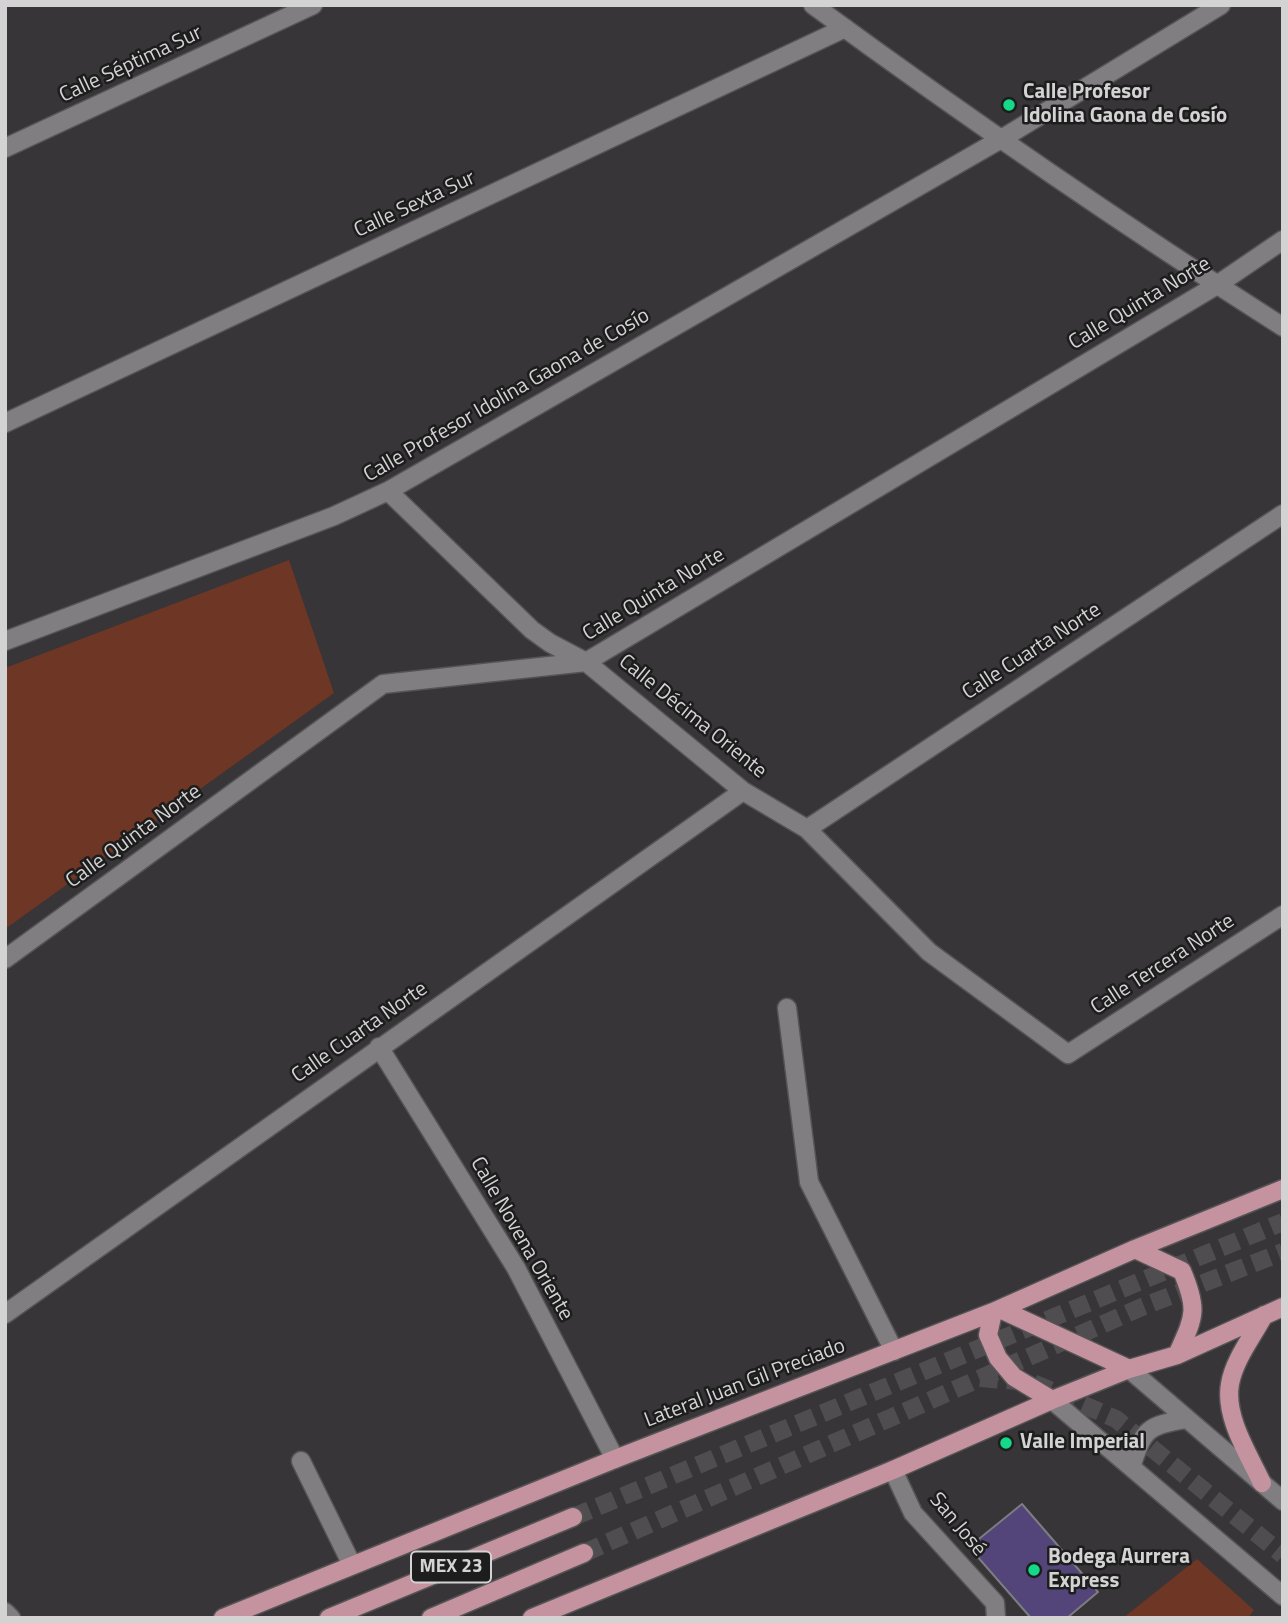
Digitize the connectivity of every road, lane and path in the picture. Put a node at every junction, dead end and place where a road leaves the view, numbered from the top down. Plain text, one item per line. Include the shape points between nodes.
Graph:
1 (313, 5) edge
2 (813, 5) edge
3 (1221, 5) edge
4 (845, 28) junction
5 (1003, 138) junction
6 (5, 148) edge
7 (1283, 240) edge
8 (1217, 285) junction
9 (1283, 327) edge
10 (5, 423) edge
11 (388, 491) junction
12 (1283, 514) edge
13 (5, 641) edge
14 (586, 662) junction
15 (743, 791) junction
16 (807, 829) junction
17 (1283, 915) edge
18 (5, 960) edge
19 (787, 1008) dead end
20 (379, 1047) junction
21 (1068, 1054) joint
22 (1283, 1189) edge
23 (1135, 1250) junction
24 (1283, 1307) edge
25 (996, 1311) junction
26 (5, 1314) edge
27 (1264, 1315) junction
28 (894, 1351) junction
29 (1177, 1355) junction
30 (1129, 1369) junction
31 (1052, 1400) junction
32 (1187, 1419) junction
33 (615, 1459) junction
34 (301, 1461) dead end
35 (1132, 1468) junction
36 (893, 1470) junction
37 (1262, 1483) junction
38 (1283, 1501) edge
39 (573, 1517) tunnel mouth
40 (584, 1553) tunnel mouth
41 (352, 1565) junction
42 (1283, 1595) edge
43 (996, 1610) edge
44 (5, 1612) edge
45 (11, 1618) edge
46 (223, 1618) edge
47 (329, 1618) edge
48 (432, 1618) edge
49 (532, 1618) edge

1 - 6 street, Calle Séptima Sur
2 - 4 street
3 - 5 street, Calle Profesor Idolina Gaona de Cosío
4 - 5 street
4 - 10 street, Calle Sexta Sur
5 - 8 street
5 - 11 street, Calle Profesor Idolina Gaona de Cosío
7 - 8 street, Calle Quinta Norte
8 - 9 street
8 - 14 street, Calle Quinta Norte
11 - 13 street, Calle Profesor Idolina Gaona de Cosío via 334,516
11 - 14 street, Calle Décima Oriente via 532,630
12 - 16 street, Calle Cuarta Norte
14 - 15 street, Calle Décima Oriente
14 - 18 street, Calle Quinta Norte via 383,684
15 - 16 street, Calle Décima Oriente
15 - 20 street, Calle Cuarta Norte
16 - 21 street, Calle Décima Oriente via 929,952
17 - 21 street, Calle Tercera Norte
19 - 28 street via 809,1182
20 - 26 street, Calle Cuarta Norte
20 - 33 street, Calle Novena Oriente via 516,1268
22 - 23 main road, Lateral Juan Gil Preciado
23 - 25 main road, Lateral Juan Gil Preciado
23 - 29 main road via 1182,1271 1192,1294 1193,1319
24 - 27 main road
25 - 28 main road, Lateral Juan Gil Preciado
25 - 30 main road
25 - 31 main road via 988,1335 998,1358 1014,1377
27 - 29 main road
27 - 37 main road via 1235,1371 1229,1398
28 - 33 main road, Lateral Juan Gil Preciado
29 - 30 main road
30 - 31 main road
30 - 32 street
31 - 35 street
31 - 36 main road
32 - 35 street via 1157,1424 1146,1433
32 - 37 street
33 - 41 main road, Lateral Juan Gil Preciado
34 - 41 street
35 - 42 street
36 - 43 street, San José via 913,1513
36 - 49 main road
37 - 38 street
39 - 47 main road, MEX 23
40 - 48 main road, MEX 23
41 - 46 main road, Lateral Juan Gil Preciado
44 - 45 street

